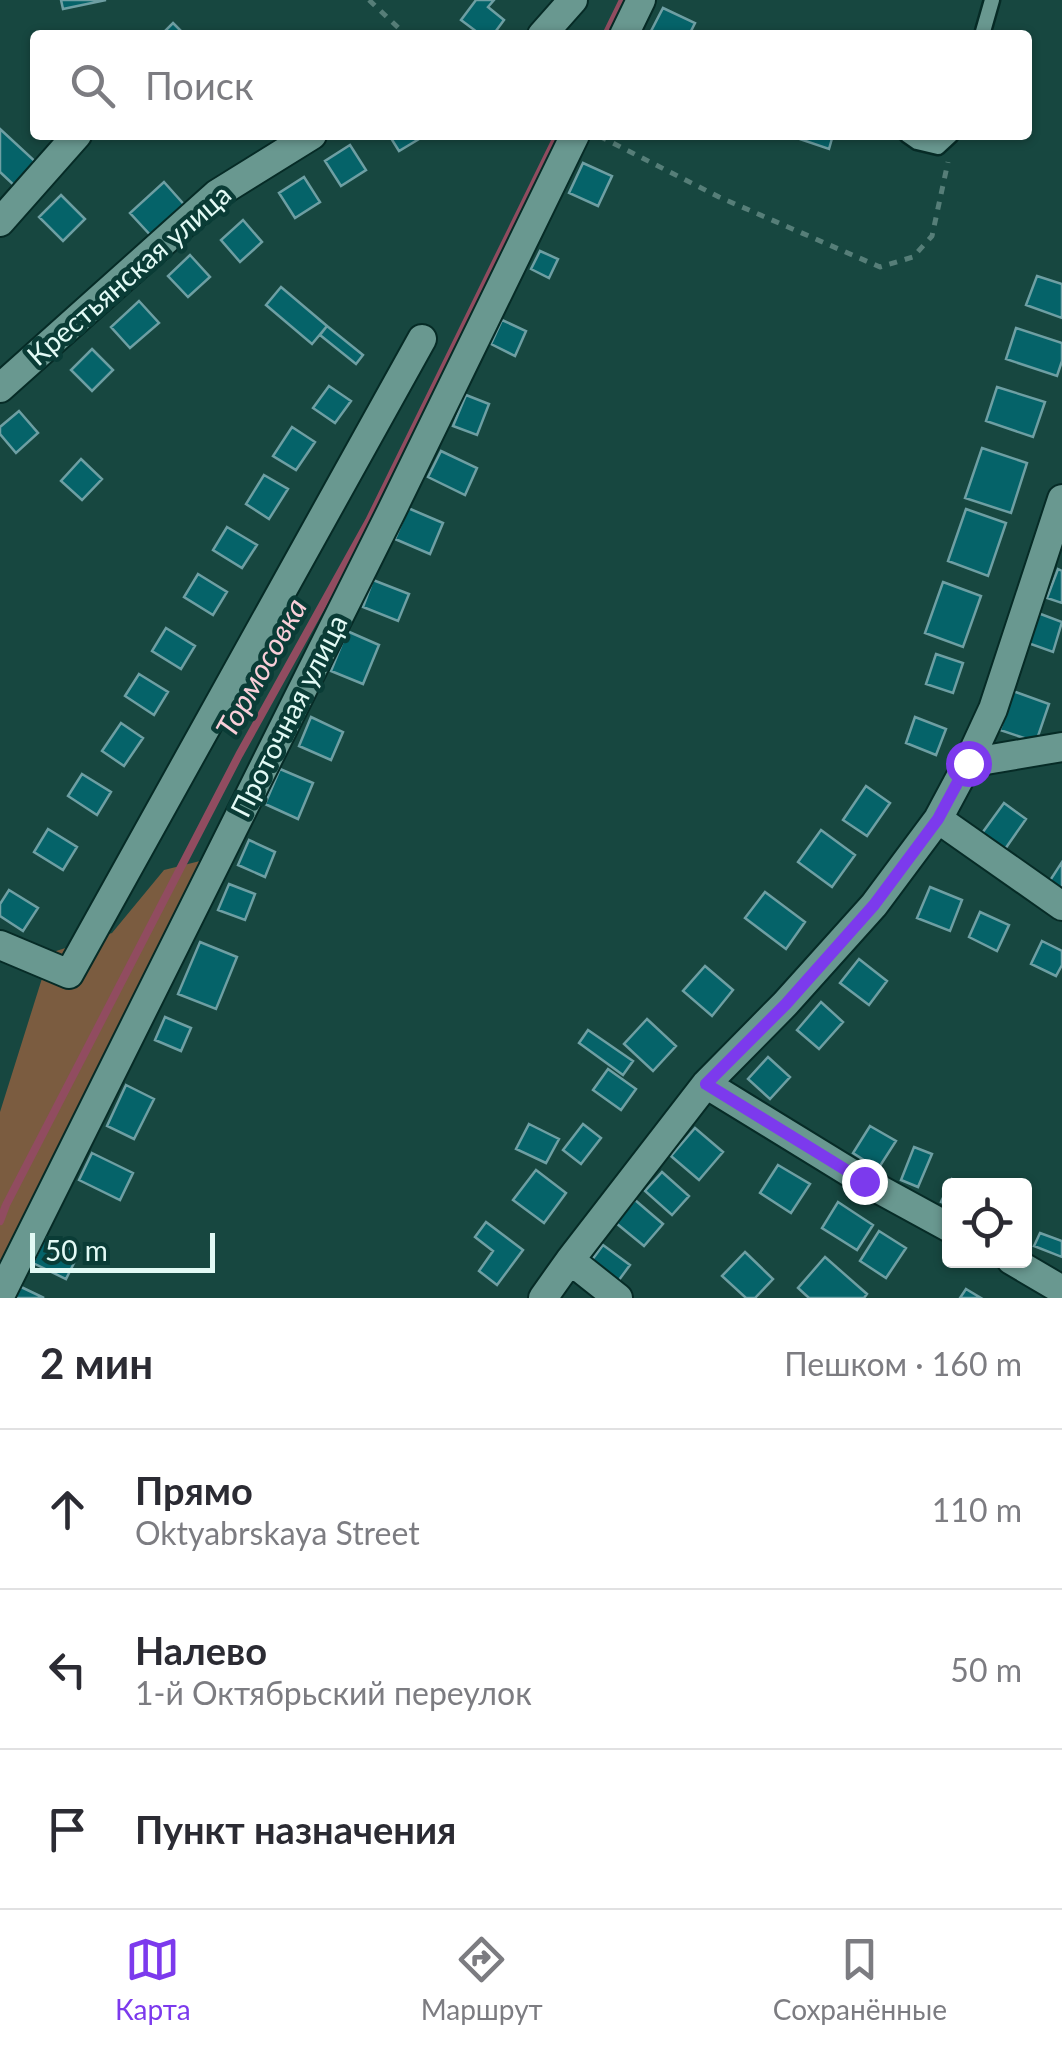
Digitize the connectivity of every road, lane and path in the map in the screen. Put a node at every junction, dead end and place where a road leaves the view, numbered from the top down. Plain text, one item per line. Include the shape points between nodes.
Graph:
1 (369, 0) edge
2 (574, 0) edge
3 (640, 0) edge
4 (992, 0) edge
5 (401, 30) edge
6 (547, 30) edge
7 (626, 30) edge
8 (983, 30) edge
9 (74, 140) edge
10 (304, 140) edge
11 (573, 140) edge
12 (607, 140) edge
13 (914, 140) edge
14 (946, 140) edge
15 (951, 152) dead end
16 (0, 222) edge
17 (422, 339) dead end
18 (0, 388) edge
19 (1062, 499) edge
20 (1062, 747) edge
21 (968, 763) junction
22 (938, 819) junction
23 (1062, 906) edge
24 (0, 945) edge
25 (706, 1084) junction
26 (942, 1224) edge
27 (570, 1260) junction
28 (1024, 1268) edge
29 (1062, 1290) edge
30 (0, 1296) edge
31 (543, 1298) edge
32 (618, 1298) edge

1 - 5 path
2 - 6 street
3 - 7 street
4 - 8 lane
9 - 16 street
10 - 18 street, Крестьянская улица via 217,194
11 - 30 street, Проточная улица
12 - 15 path via 880,267 913,257 932,236
13 - 14 lane via 938,147
17 - 24 street via 69,974
19 - 21 street
20 - 21 street
21 - 22 street
22 - 23 street
22 - 25 street via 874,905
25 - 26 street
25 - 27 street
27 - 31 street
27 - 32 street
28 - 29 street

